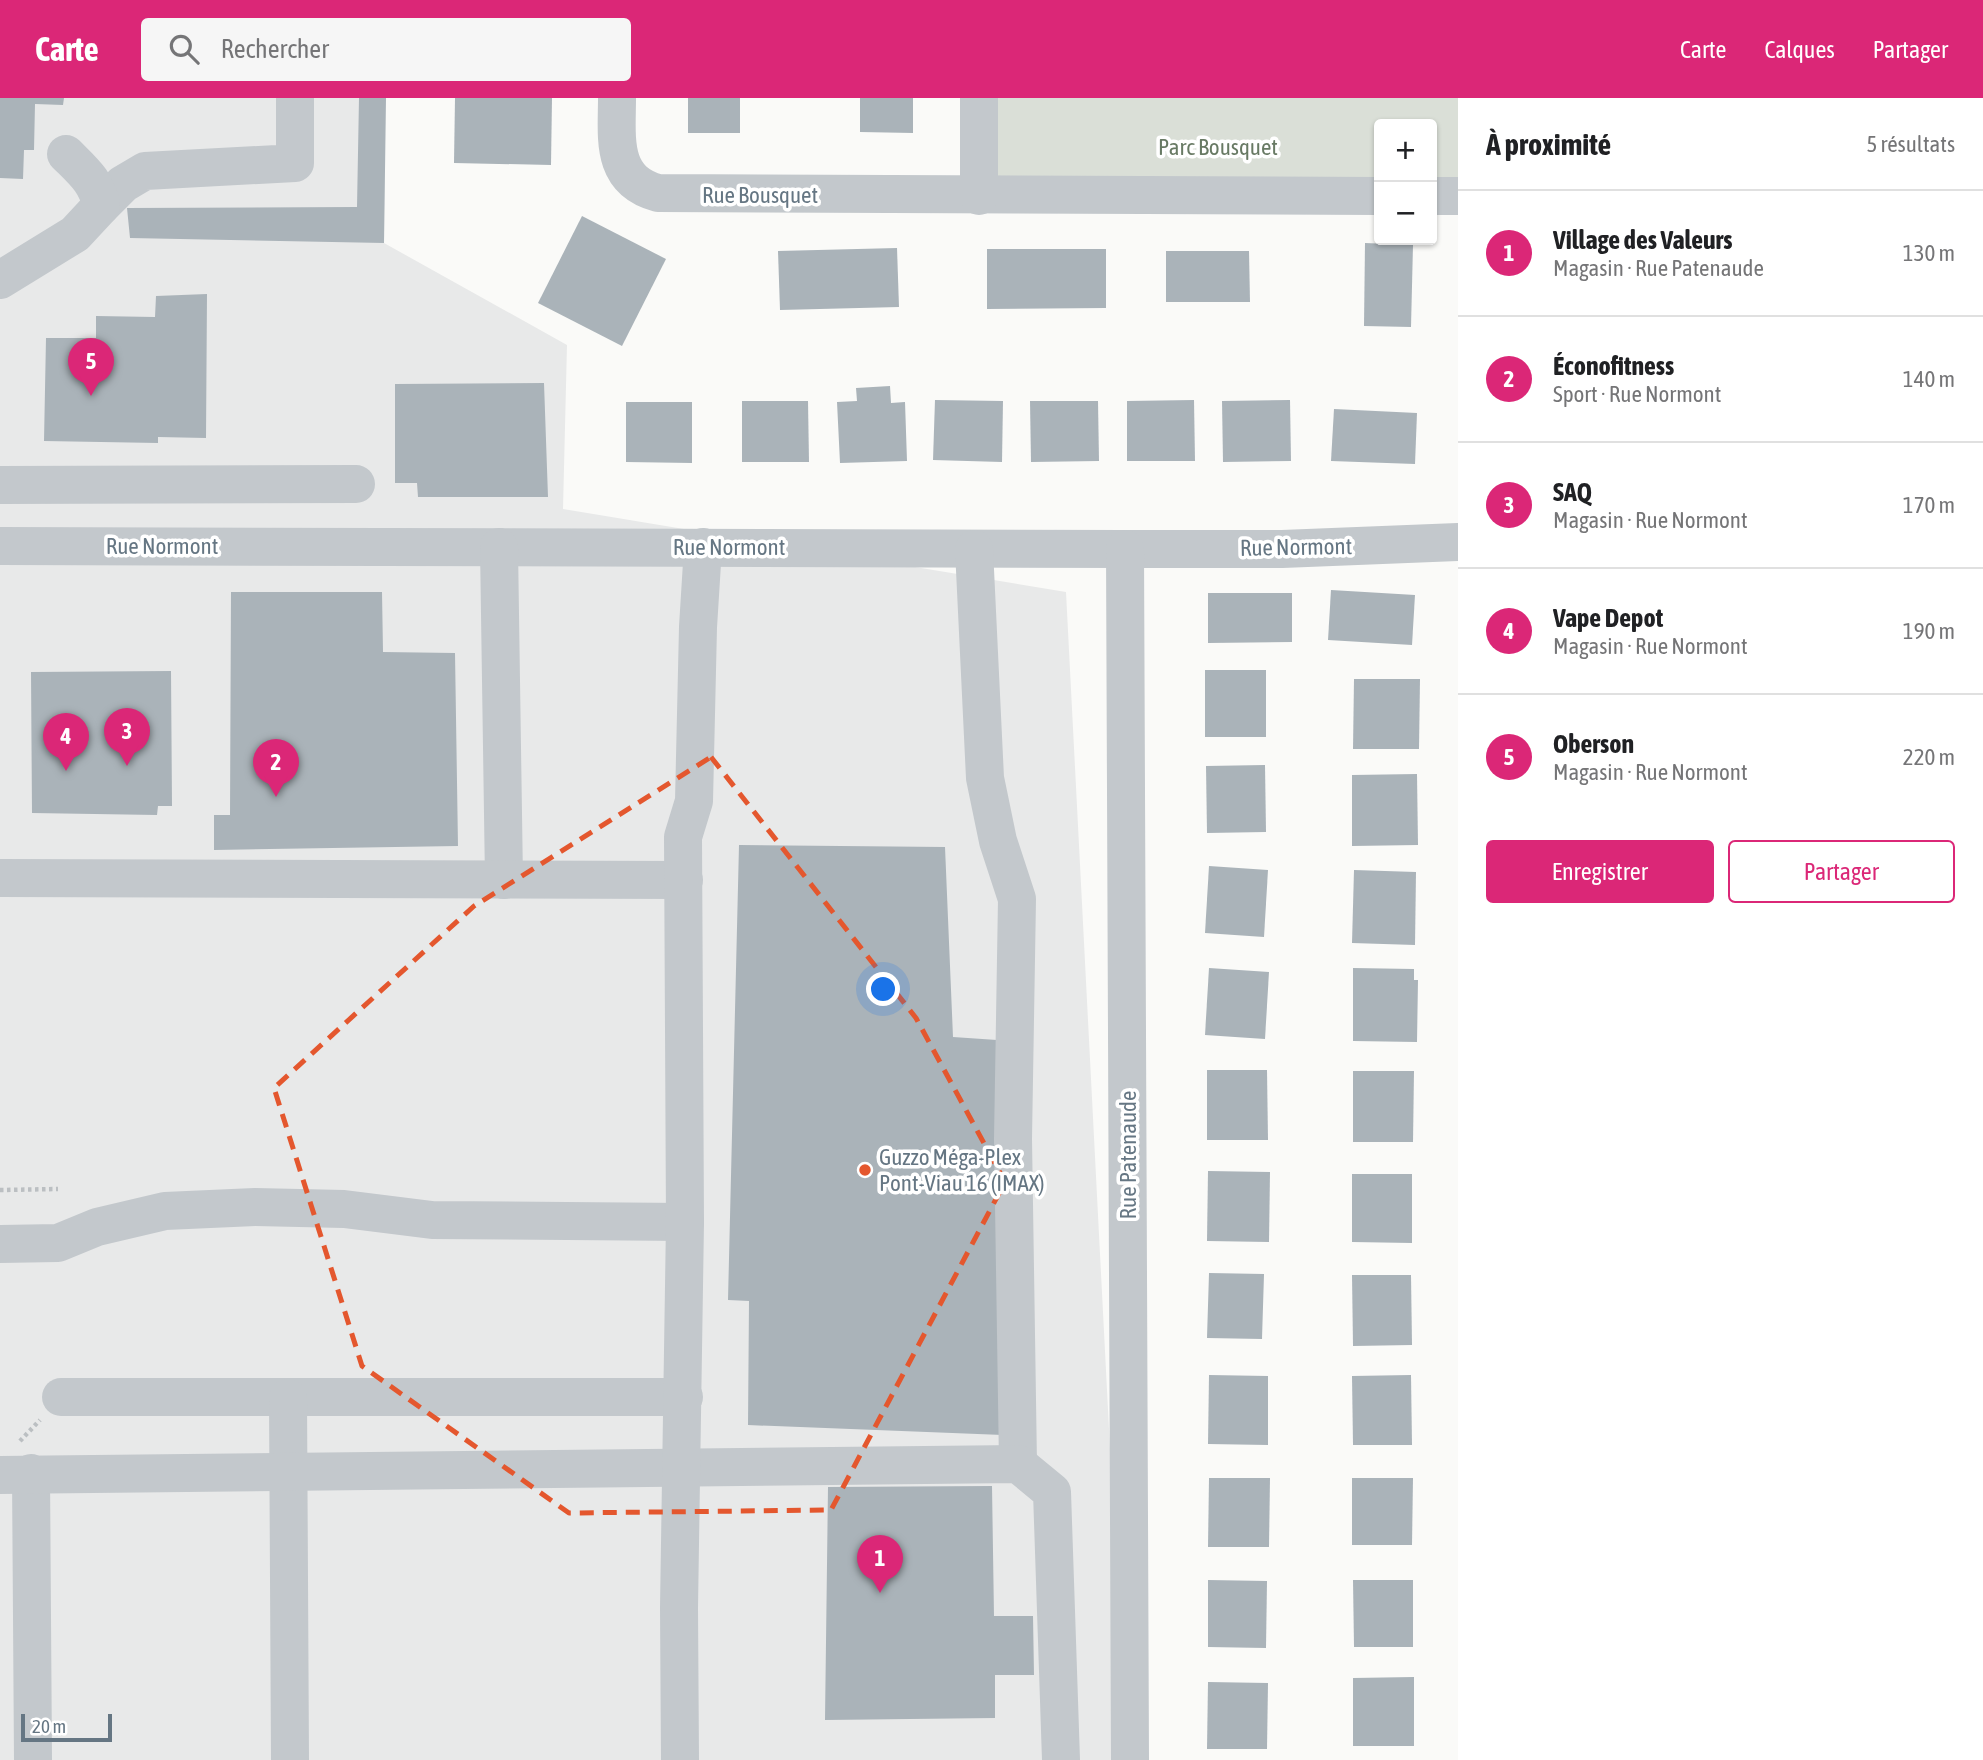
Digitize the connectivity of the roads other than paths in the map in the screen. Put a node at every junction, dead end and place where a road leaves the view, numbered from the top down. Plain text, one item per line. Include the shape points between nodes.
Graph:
1 (295, 98) edge
2 (617, 98) edge
3 (979, 98) edge
4 (66, 154) dead end
5 (979, 196) junction
6 (1374, 196) edge
7 (1437, 196) edge
8 (1458, 196) edge
9 (101, 206) junction
10 (0, 280) edge
11 (275, 484) junction
12 (356, 484) dead end
13 (0, 485) edge
14 (117, 485) junction
15 (1458, 542) edge
16 (118, 545) junction
17 (0, 546) edge
18 (275, 546) junction
19 (499, 547) junction
20 (703, 547) junction
21 (974, 549) junction
22 (1125, 549) junction
23 (0, 878) edge
24 (504, 880) junction
25 (684, 880) junction
26 (685, 1222) junction
27 (0, 1244) edge
28 (61, 1397) dead end
29 (684, 1397) junction
30 (288, 1398) junction
31 (1018, 1464) junction
32 (680, 1466) junction
33 (289, 1470) junction
34 (15, 1474) edge
35 (33, 1760) edge
36 (290, 1760) edge
37 (680, 1760) edge
38 (1061, 1760) edge
39 (1130, 1760) edge

1 - 9 street via 295,163 145,171 123,184
2 - 5 street, Rue Bousquet via 617,150 622,171 638,185 658,193
3 - 5 street
4 - 9 street via 91,180
5 - 6 street, Rue Bousquet
7 - 8 street
9 - 10 street via 75,234
11 - 12 street
11 - 14 street
11 - 18 street
13 - 14 street
14 - 16 street
15 - 22 street, Rue Normont
16 - 17 street, Rue Normont
16 - 18 street, Rue Normont
18 - 19 street, Rue Normont
19 - 20 street, Rue Normont
19 - 24 street
20 - 21 street, Rue Normont
20 - 25 street via 694,801 683,837
21 - 22 street, Rue Normont
21 - 31 street via 985,778 998,841 1017,899 1013,1139
22 - 39 street, Rue Patenaude
23 - 24 street
24 - 25 street
25 - 26 street
26 - 27 street via 432,1220 344,1209 242,1208 165,1211 97,1227 58,1243
26 - 29 street
28 - 30 street
29 - 30 street
29 - 32 street
30 - 33 street
31 - 32 street
31 - 38 street via 1052,1492
32 - 33 street
32 - 37 street
33 - 34 street
33 - 36 street
34 - 35 street

